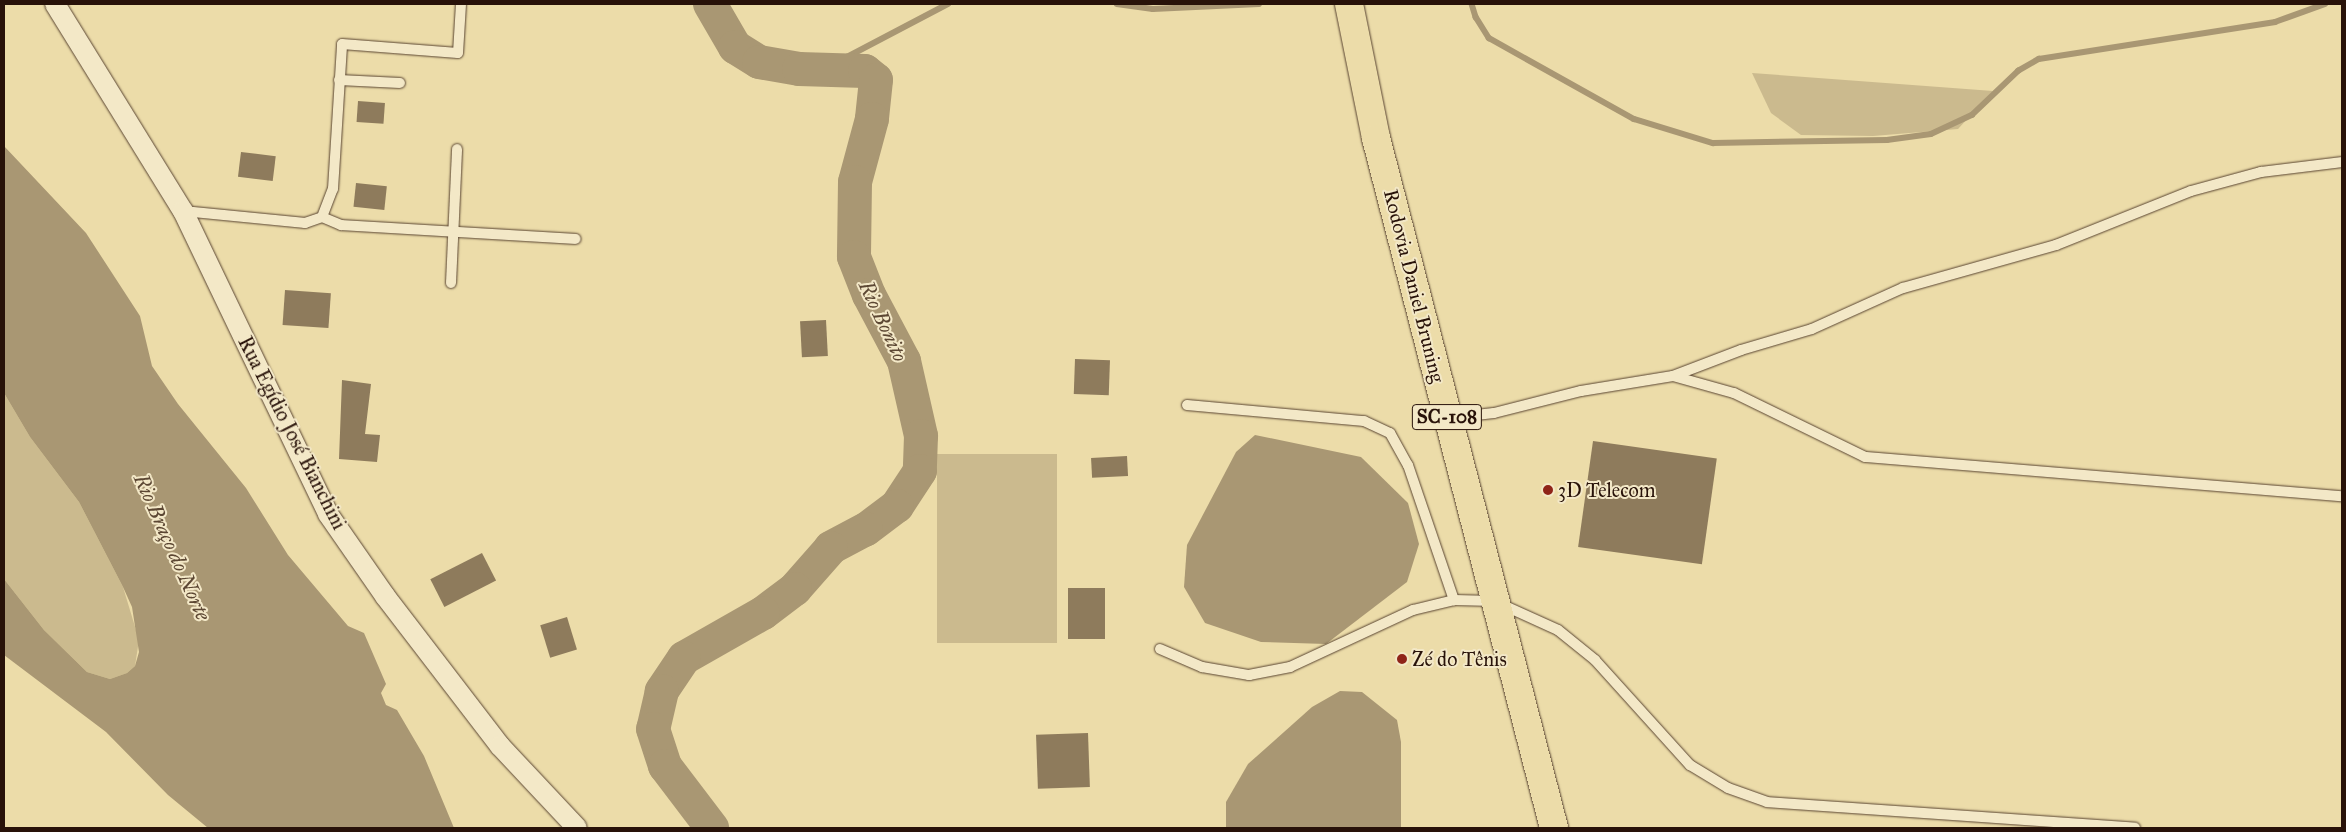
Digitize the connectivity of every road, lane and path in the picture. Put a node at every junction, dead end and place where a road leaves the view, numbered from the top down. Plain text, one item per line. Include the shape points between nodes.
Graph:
1 (55, 4) edge
2 (461, 4) edge
3 (1349, 4) edge
4 (340, 80) junction
5 (400, 83) dead end
6 (457, 149) dead end
7 (2342, 162) edge
8 (183, 211) junction
9 (322, 217) junction
10 (453, 231) junction
11 (576, 238) dead end
12 (451, 283) dead end
13 (1673, 376) junction
14 (1187, 405) dead end
15 (1447, 418) junction
16 (2342, 496) edge
17 (1454, 600) junction
18 (1494, 601) junction
19 (1160, 649) dead end
20 (577, 828) edge
21 (1554, 828) edge
22 (2135, 828) edge

1 - 8 street, Rua Egídio José Bianchini
2 - 4 lane via 458,53 342,44
3 - 15 main road, Rodovia Daniel Bruning / SC-108 via 1376,138
4 - 5 lane
4 - 9 lane via 333,189
6 - 10 lane
7 - 13 lane via 2261,172 2191,191 2056,245 1978,264 1903,288 1812,329 1741,350
8 - 9 lane via 304,223
8 - 20 street, Rua Egídio José Bianchini via 328,514 385,596 500,746
9 - 10 lane via 341,224
10 - 11 lane
10 - 12 lane
13 - 15 lane via 1581,391 1494,413
13 - 16 lane via 1734,393 1865,457
14 - 17 lane via 1364,421 1390,433 1408,465
15 - 18 main road, Rodovia Daniel Bruning / SC-108
17 - 18 lane
17 - 19 lane via 1413,610 1290,667 1249,676 1202,667
18 - 21 main road, Rodovia Daniel Bruning / SC-108
18 - 22 lane via 1558,630 1595,660 1690,765 1728,788 1767,802

